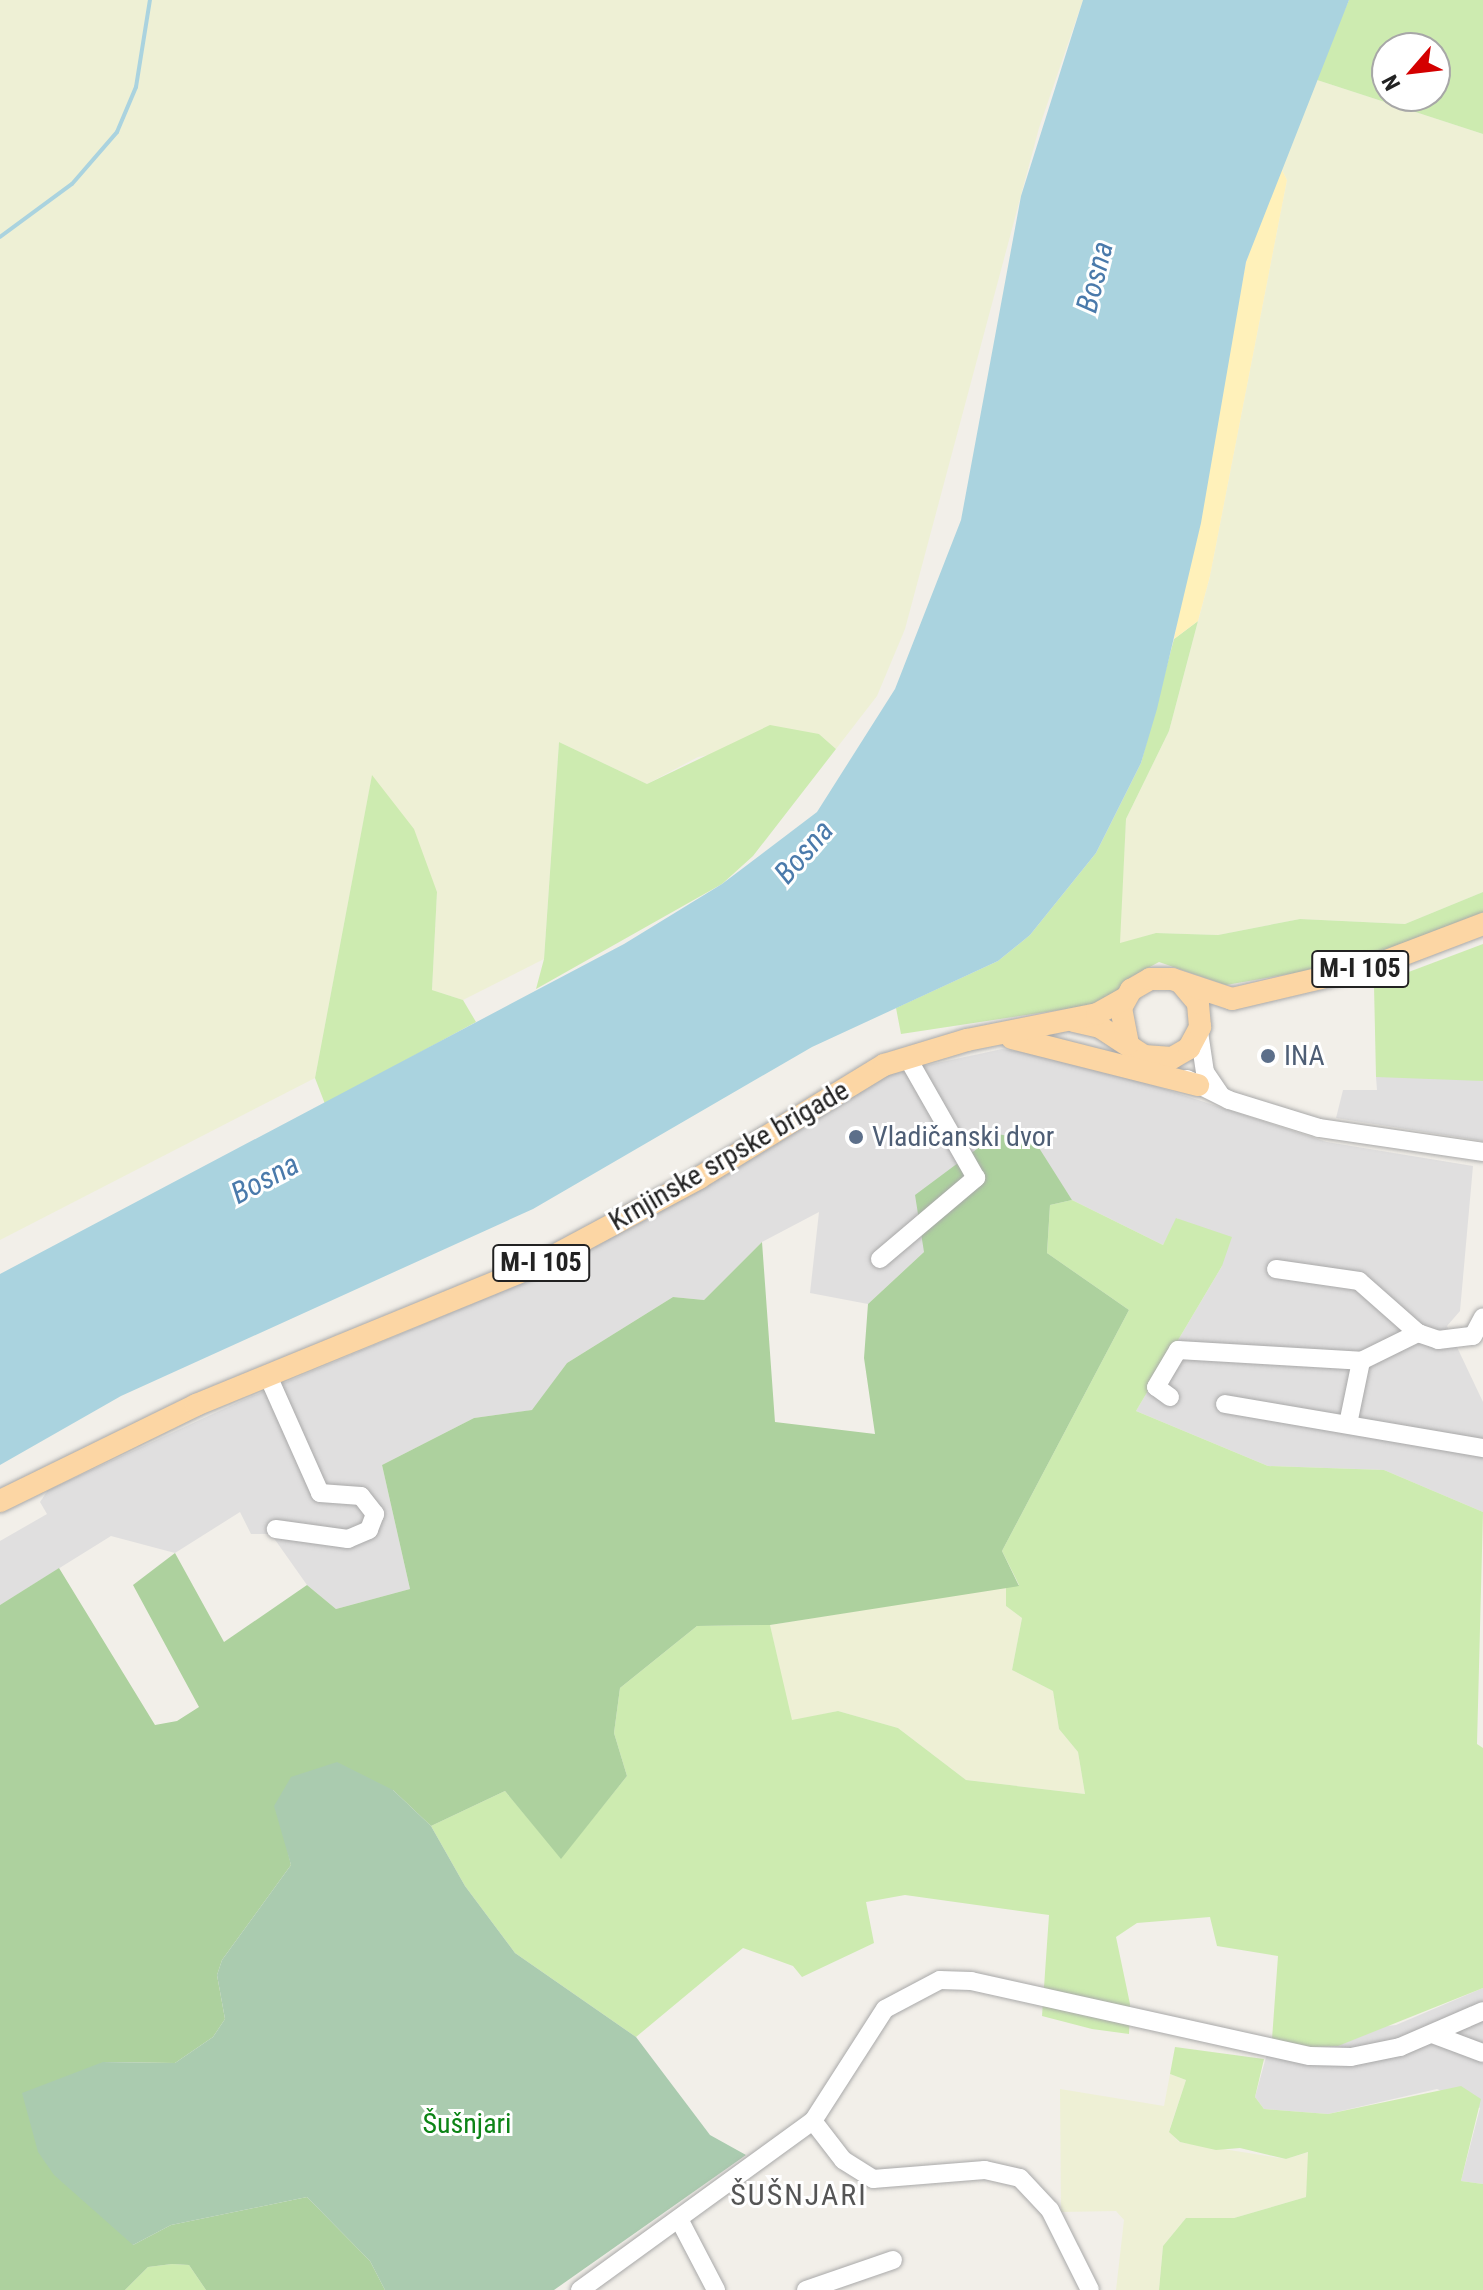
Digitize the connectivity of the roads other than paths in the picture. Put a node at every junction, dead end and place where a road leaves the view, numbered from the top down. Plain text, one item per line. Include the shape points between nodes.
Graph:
1 (1483, 924) edge
2 (1182, 984) junction
3 (1124, 999) junction
4 (1232, 999) junction
5 (1073, 1021) junction
6 (1200, 1030) junction
7 (991, 1035) junction
8 (1128, 1044) junction
9 (907, 1057) junction
10 (1154, 1059) junction
11 (1198, 1085) junction
12 (1229, 1100) junction
13 (1483, 1152) edge
14 (880, 1259) dead end
15 (1276, 1269) dead end
16 (1483, 1317) edge
17 (1418, 1333) junction
18 (1361, 1361) junction
19 (268, 1376) junction
20 (1170, 1397) dead end
21 (1225, 1404) dead end
22 (1348, 1424) junction
23 (1483, 1448) edge
24 (0, 1501) edge
25 (276, 1529) dead end
26 (1483, 2011) edge
27 (1435, 2035) junction
28 (1483, 2053) edge
29 (813, 2121) junction
30 (680, 2221) junction
31 (893, 2260) dead end
32 (580, 2290) edge
33 (716, 2290) edge
34 (806, 2290) edge
35 (1090, 2290) edge

1 - 4 main road, M-I 105 via 1373,966
2 - 3 main road, M-I 105 via 1150,979
2 - 4 main road, M-I 105
2 - 6 main road via 1198,1003
3 - 5 main road, M-I 105
3 - 8 main road via 1119,1017
4 - 6 main road, M-I 105
5 - 7 main road, Krnjinske srpske brigade / M-I 105
5 - 8 main road
6 - 10 main road, M-I 105 via 1181,1054
6 - 12 street via 1205,1072
7 - 9 main road, Krnjinske srpske brigade / M-I 105
7 - 11 main road
8 - 10 main road
9 - 14 street via 976,1178
9 - 19 main road, Krnjinske srpske brigade / M-I 105 via 537,1265
10 - 11 street
11 - 12 street
12 - 13 street via 1365,1137
15 - 17 street via 1359,1281
16 - 17 street via 1473,1336 1438,1340
17 - 18 street
18 - 20 street via 1178,1350 1156,1387
18 - 22 street
19 - 24 main road, Krnjinske srpske brigade / M-I 105 via 76,1460
19 - 25 street via 320,1493 361,1496 375,1514 369,1530 348,1539
21 - 22 street
22 - 23 street
26 - 27 street
27 - 28 street
27 - 29 street via 1351,2057 1277,2052 971,1981 940,1980 885,2009
29 - 30 street
29 - 35 street via 843,2160 873,2179 985,2170 1020,2178 1050,2210
30 - 32 street
30 - 33 street
31 - 34 street

